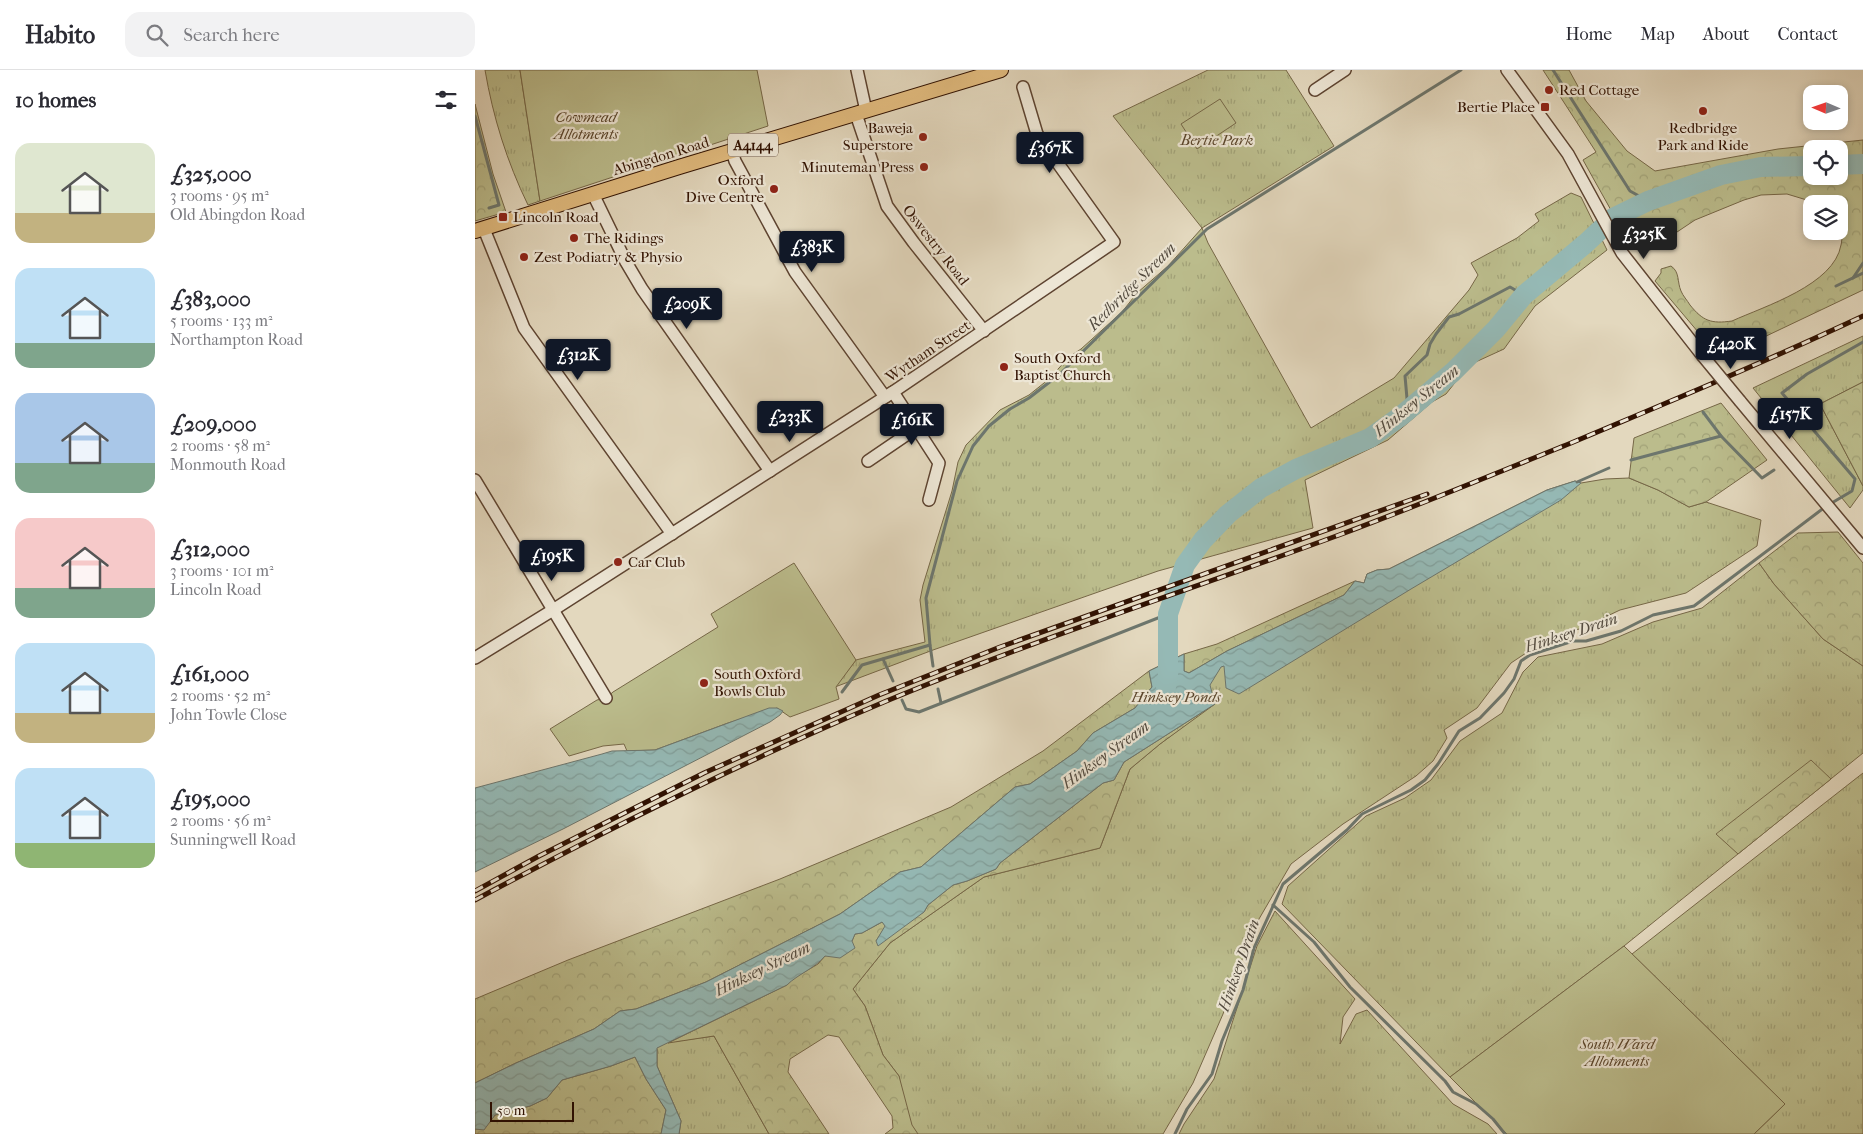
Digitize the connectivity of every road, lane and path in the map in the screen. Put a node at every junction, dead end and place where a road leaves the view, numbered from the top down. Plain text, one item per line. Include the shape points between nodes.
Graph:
1 (857, 70) edge
2 (1345, 70) edge
3 (1507, 70) edge
4 (998, 71) edge
5 (1023, 87) dead end
6 (1315, 90) dead end
7 (861, 113) junction
8 (732, 151) junction
9 (593, 194) junction
10 (480, 230) edge
11 (984, 331) junction
12 (889, 394) junction
13 (934, 416) dead end
14 (917, 428) junction
15 (868, 460) dead end
16 (769, 471) junction
17 (475, 480) edge
18 (929, 500) dead end
19 (672, 534) junction
20 (1863, 548) edge
21 (553, 610) junction
22 (475, 658) edge
23 (605, 698) dead end

1 - 7 street, Oswestry Road
2 - 6 street
3 - 20 street, bridge via 1568,154 1617,244 1651,291
4 - 7 main road, Abingdon Road / A4144
5 - 11 street, Wytham Street via 1037,134 1114,242
7 - 8 main road, Abingdon Road / A4144
7 - 11 street, Oswestry Road via 887,206
8 - 9 main road, Abingdon Road / A4144
8 - 12 street via 795,272
9 - 10 main road, Abingdon Road / A4144
9 - 16 street via 642,288
10 - 19 street via 524,328
11 - 12 street, Wytham Street
12 - 14 street
12 - 16 street, Wytham Street
13 - 14 street
14 - 15 street
14 - 18 street via 939,463
16 - 19 street, Wytham Street
17 - 21 street
19 - 21 street, Wytham Street
21 - 22 street, Wytham Street
21 - 23 street

